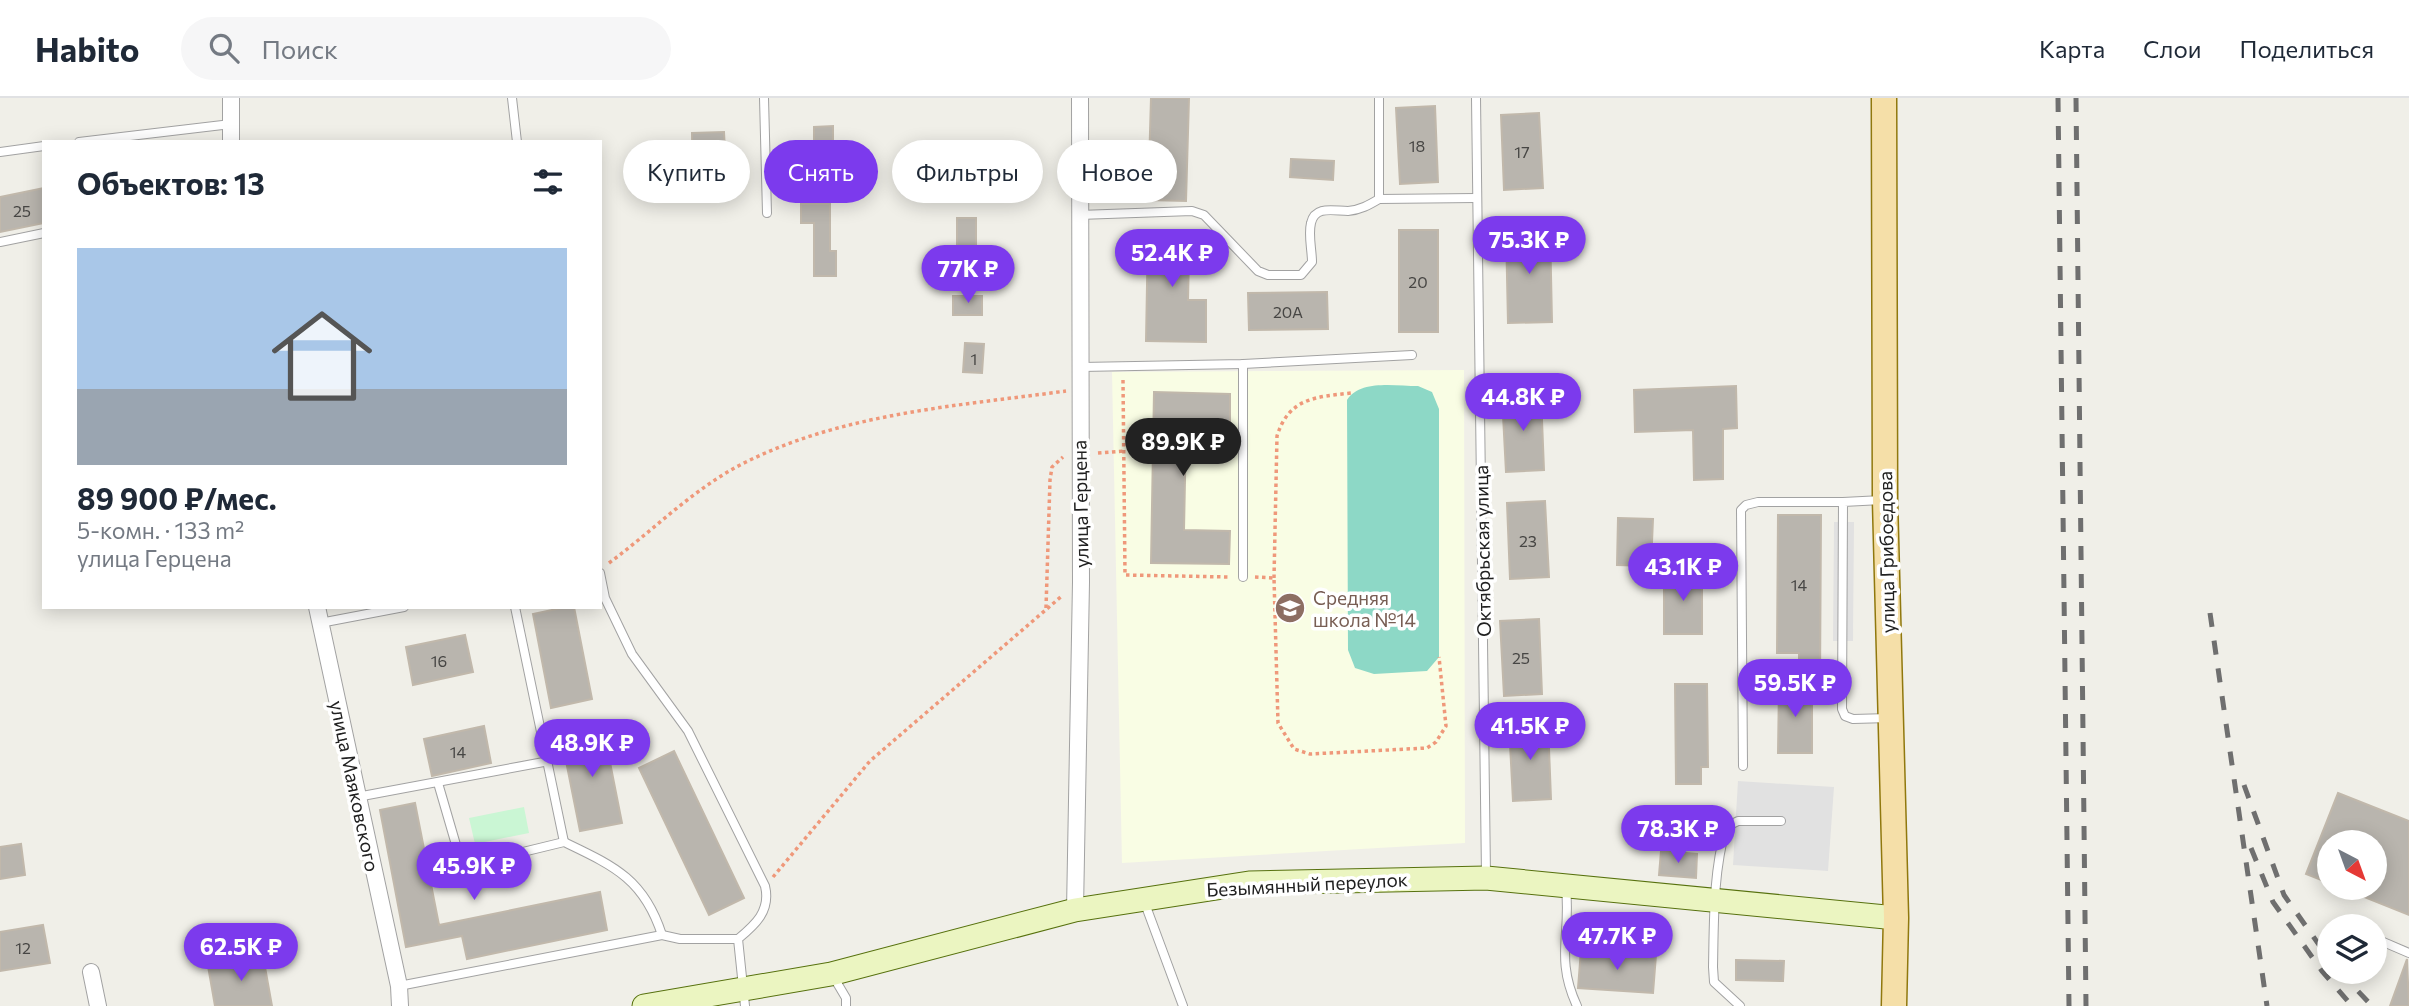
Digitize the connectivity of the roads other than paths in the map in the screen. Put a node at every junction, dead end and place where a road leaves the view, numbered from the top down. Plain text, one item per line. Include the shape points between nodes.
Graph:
1 (231, 98) edge
2 (512, 98) edge
3 (764, 98) edge
4 (1080, 98) edge
5 (1379, 98) edge
6 (1476, 98) edge
7 (1884, 98) edge
8 (231, 124) junction
9 (116, 139) edge
10 (231, 140) edge
11 (517, 140) edge
12 (42, 146) edge
13 (0, 152) edge
14 (1476, 198) junction
15 (1378, 199) junction
16 (768, 213) dead end
17 (1079, 215) junction
18 (42, 233) edge
19 (0, 242) edge
20 (1412, 355) dead end
21 (1243, 364) junction
22 (1081, 366) junction
23 (1885, 500) junction
24 (1843, 502) junction
25 (1243, 577) road end
26 (602, 582) edge
27 (382, 609) edge
28 (515, 609) edge
29 (318, 615) edge
30 (1889, 718) junction
31 (549, 761) junction
32 (1743, 766) dead end
33 (438, 783) junction
34 (357, 797) junction
35 (1781, 821) dead end
36 (564, 842) junction
37 (1486, 878) junction
38 (1566, 888) junction
39 (1143, 898) junction
40 (1715, 901) junction
41 (1075, 910) junction
42 (1896, 918) junction
43 (662, 934) junction
44 (738, 939) junction
45 (2387, 944) edge
46 (2409, 953) edge
47 (90, 972) dead end
48 (831, 974) junction
49 (399, 986) junction
50 (745, 998) edge
51 (98, 1006) edge
52 (400, 1006) edge
53 (644, 1006) edge
54 (846, 1006) edge
55 (1183, 1006) edge
56 (1577, 1006) edge
57 (1740, 1006) edge
58 (1894, 1006) edge

1 - 8 street
2 - 11 lane
3 - 16 lane
4 - 17 street, улица Герцена
5 - 15 lane
6 - 14 lane, Октябрьская улица
7 - 23 main road, улица Грибоедова
8 - 9 lane
8 - 10 street
12 - 13 lane
14 - 15 lane
14 - 37 lane, Октябрьская улица
15 - 17 lane via 1366,207 1321,210 1314,216 1310,225 1312,262 1301,275 1258,271 1204,215 1192,211
17 - 22 street, улица Герцена
18 - 19 lane
20 - 21 lane
21 - 22 lane
21 - 25 lane
22 - 41 street, улица Герцена
23 - 24 lane
23 - 30 main road, улица Грибоедова
24 - 30 lane via 1842,709 1853,719
24 - 32 lane via 1758,502 1741,510
26 - 44 lane via 632,654 688,731 765,886 761,917
27 - 29 lane
28 - 31 lane
29 - 34 street, улица Маяковского
30 - 42 main road, улица Грибоедова
31 - 33 lane
31 - 36 lane
33 - 34 lane
33 - 36 lane via 465,866
34 - 49 street, улица Маяковского
35 - 40 lane via 1738,821 1726,827
36 - 43 lane via 625,875 643,891
37 - 38 street, Безымянный переулок
37 - 39 street, Безымянный переулок via 1249,883
38 - 40 street, Безымянный переулок
38 - 56 lane via 1563,957
39 - 41 street, Безымянный переулок
39 - 55 lane
40 - 42 street, Безымянный переулок
40 - 57 lane via 1714,982
41 - 48 street, Безымянный переулок
42 - 58 main road, улица Грибоедова
43 - 44 lane via 680,939
43 - 49 lane
44 - 50 lane
45 - 46 lane
47 - 51 street
48 - 50 street, Безымянный переулок
48 - 54 lane via 841,986
49 - 52 street, улица Маяковского
50 - 53 street, Безымянный переулок

